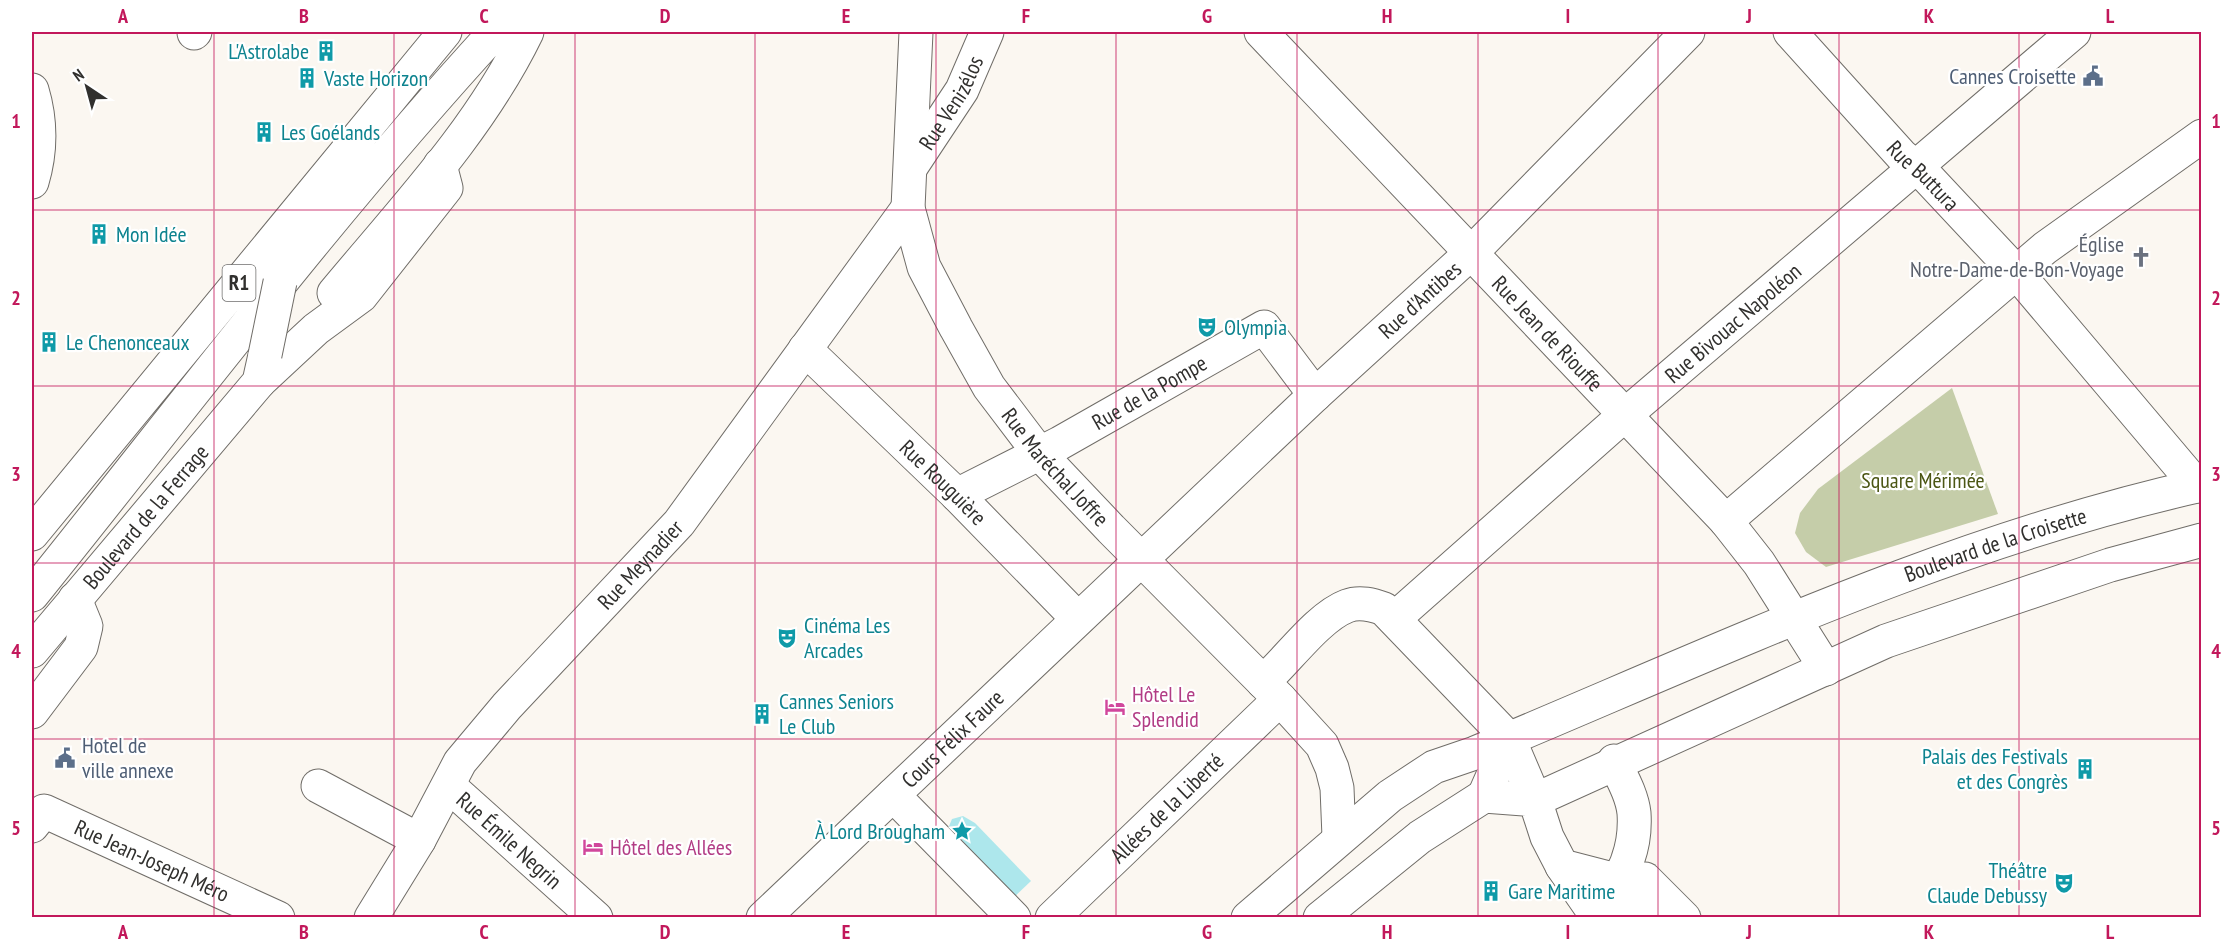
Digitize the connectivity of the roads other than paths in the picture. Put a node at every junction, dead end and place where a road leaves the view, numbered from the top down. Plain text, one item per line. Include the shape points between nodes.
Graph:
1 (445, 32) edge
2 (495, 32) edge
3 (527, 32) edge
4 (916, 32) edge
5 (987, 32) edge
6 (1261, 32) edge
7 (1688, 32) edge
8 (1790, 32) edge
9 (2074, 32) edge
10 (32, 90) edge
11 (2202, 136) edge
12 (440, 165) junction
13 (1914, 165) junction
14 (910, 168) junction
15 (32, 182) edge
16 (908, 208) junction
17 (1471, 253) junction
18 (2016, 272) junction
19 (280, 282) junction
20 (334, 293) dead end
21 (805, 349) junction
22 (262, 369) junction
23 (1315, 395) junction
24 (1624, 415) junction
25 (1039, 453) junction
26 (2200, 492) edge
27 (957, 495) junction
28 (1726, 521) junction
29 (32, 534) edge
30 (2202, 540) edge
31 (1141, 559) junction
32 (32, 595) edge
33 (75, 599) junction
34 (1078, 619) junction
35 (1394, 619) junction
36 (1796, 619) junction
37 (45, 652) edge
38 (1826, 669) junction
39 (32, 687) edge
40 (1272, 690) junction
41 (32, 712) edge
42 (1509, 739) junction
43 (1614, 761) junction
44 (318, 786) dead end
45 (449, 786) junction
46 (893, 795) junction
47 (1484, 796) junction
48 (1535, 800) junction
49 (32, 826) edge
50 (1339, 837) junction
51 (419, 840) junction
52 (1562, 866) junction
53 (1622, 871) junction
54 (278, 918) edge
55 (371, 918) edge
56 (596, 918) edge
57 (763, 918) edge
58 (1014, 918) edge
59 (1052, 918) edge
60 (1248, 918) edge
61 (1320, 918) edge
62 (1598, 918) edge
63 (1620, 918) edge
64 (1655, 918) edge
65 (1684, 918) edge

1 - 29 main road, R1
2 - 19 main road, R1
3 - 12 main road via 508,70
4 - 14 main road, Rue Maréchal Joffre
5 - 14 main road, Rue Venizélos via 962,90
6 - 17 main road, Rue Jean de Riouffe
7 - 17 main road, Rue d'Antibes
8 - 13 main road, Rue Buttura
9 - 13 main road, Rue Bivouac Napoléon
10 - 15 main road via 37,107 39,158
11 - 18 main road
12 - 20 main road
12 - 22 main road, Boulevard de la Ferrage via 446,188 361,296
13 - 18 main road, Rue Buttura
13 - 24 main road, Rue Bivouac Napoléon
14 - 16 main road, Rue Maréchal Joffre
16 - 21 main road, Rue Meynadier
16 - 25 main road, Rue Maréchal Joffre via 924,267 956,328 989,387
17 - 23 main road, Rue d'Antibes
17 - 24 main road, Rue Jean de Riouffe
18 - 26 main road, Rue Buttura
18 - 28 main road
19 - 22 main road, Boulevard de la Ferrage, bridge
19 - 32 main road, R1
21 - 27 main road, Rue Rouguière
21 - 45 main road, Rue Meynadier via 679,523 507,706 460,762
22 - 33 main road, Boulevard de la Ferrage
23 - 25 main road, Rue de la Pompe via 1264,327
23 - 31 main road, Rue d'Antibes
24 - 28 main road, Rue Jean de Riouffe
24 - 35 main road, Rue Bivouac Napoléon
25 - 27 main road, Rue de la Pompe
25 - 31 main road, Rue Maréchal Joffre
26 - 36 main road, Boulevard de la Croisette via 2142,498 2000,541 1905,574
27 - 34 main road, Rue Rouguière
28 - 36 main road, Rue Jean de Riouffe
30 - 38 main road via 2010,598 1886,641
31 - 34 main road, Cours Félix Faure
31 - 40 main road, Rue Maréchal Joffre
33 - 37 main road, Boulevard de la Ferrage
33 - 41 main road via 86,626 81,647
34 - 46 main road, Cours Félix Faure
35 - 40 main road, Allées de la Liberté via 1375,605 1347,606 1320,625
35 - 42 main road, Allées de la Liberté
36 - 38 main road
36 - 42 main road, Boulevard de la Croisette
37 - 39 main road, Boulevard de la Ferrage
38 - 43 main road
40 - 50 main road, Rue Maréchal Joffre via 1322,745 1332,768 1338,800
40 - 59 main road, Allées de la Liberté
42 - 47 main road
42 - 48 main road
42 - 50 main road, Boulevard de la Croisette via 1434,767
43 - 48 main road
43 - 53 main road via 1634,813
44 - 51 main road
45 - 51 main road, Rue Meynadier
45 - 56 main road, Rue Émile Negrin
46 - 57 main road, Cours Félix Faure
46 - 58 main road
47 - 48 main road
47 - 61 main road via 1420,837
48 - 52 main road
49 - 54 main road, Rue Jean-Joseph Méro via 44,811
50 - 60 main road, Boulevard de la Croisette
51 - 55 main road, Rue Meynadier
52 - 53 main road
52 - 62 main road
53 - 63 main road via 1611,900
53 - 64 main road
53 - 65 main road

